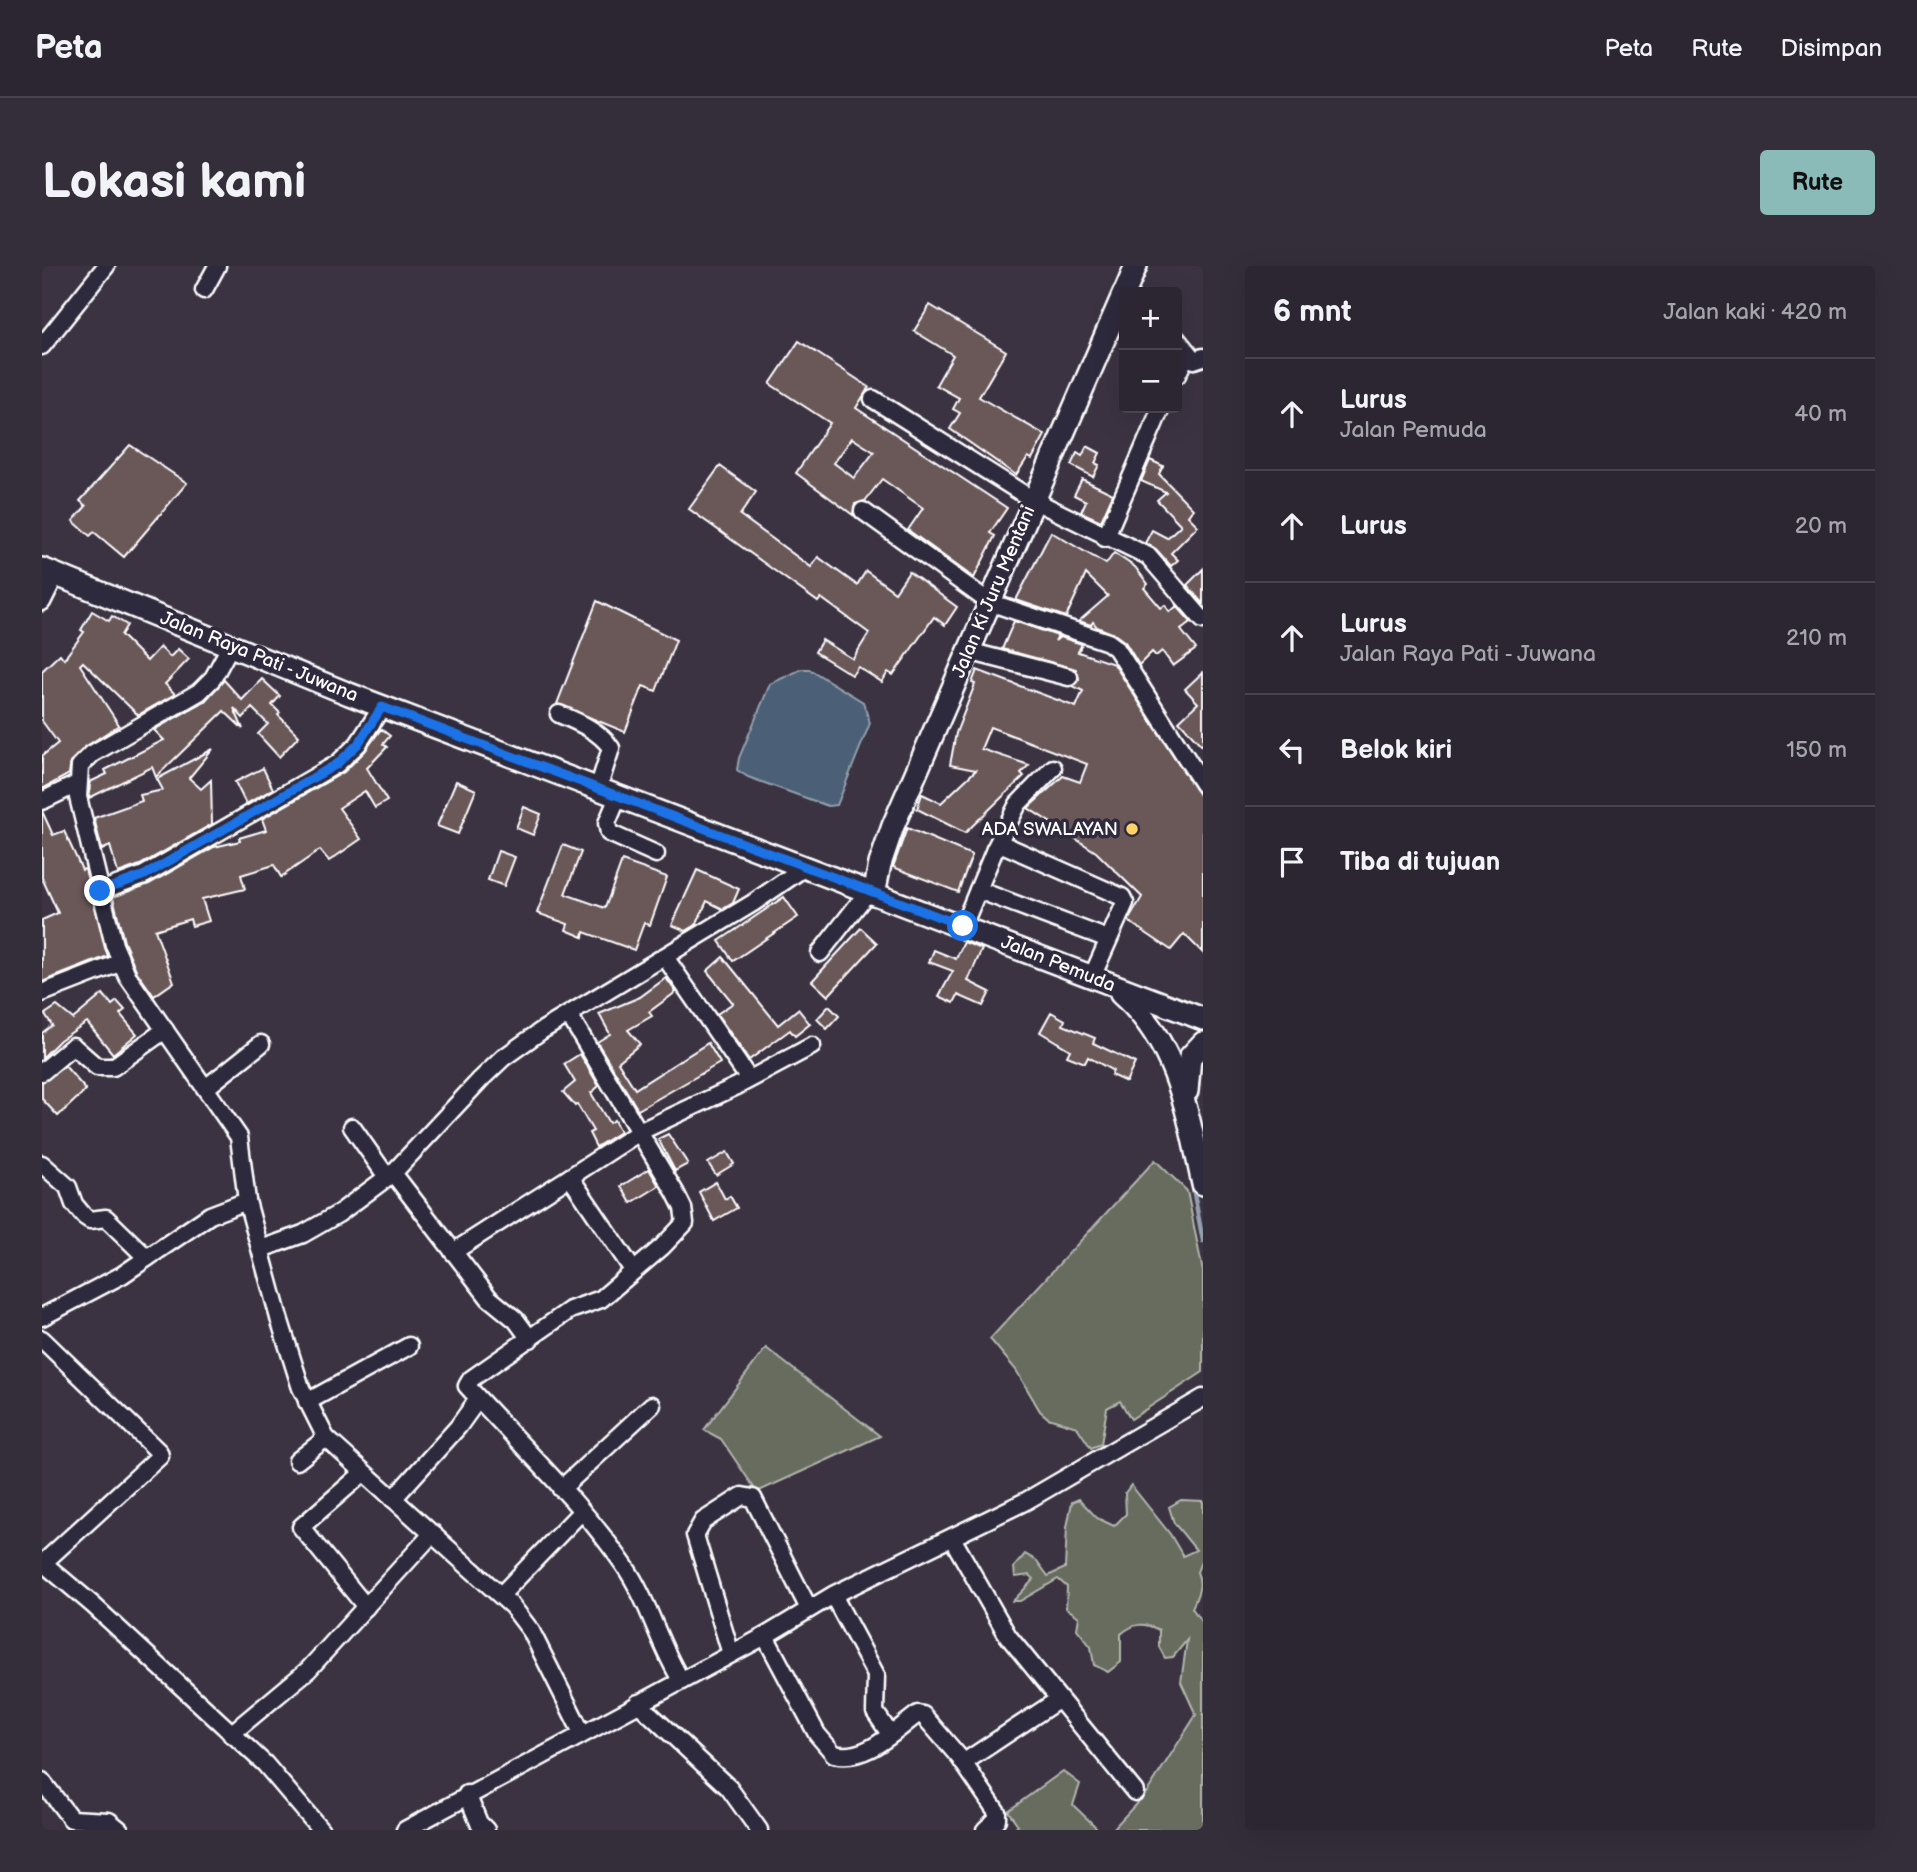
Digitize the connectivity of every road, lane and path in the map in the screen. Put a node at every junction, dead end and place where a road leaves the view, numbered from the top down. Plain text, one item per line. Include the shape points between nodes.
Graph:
1 (106, 266) edge
2 (217, 266) edge
3 (1131, 285) edge
4 (204, 290) dead end
5 (42, 346) edge
6 (1195, 355) edge
7 (1182, 369) edge
8 (873, 399) dead end
9 (1159, 413) edge
10 (1034, 500) junction
11 (863, 511) dead end
12 (1105, 538) junction
13 (49, 571) edge
14 (42, 601) edge
15 (989, 601) junction
16 (1203, 620) edge
17 (230, 645) junction
18 (968, 651) junction
19 (1069, 677) dead end
20 (382, 707) junction
21 (559, 714) dead end
22 (1198, 760) edge
23 (1053, 768) dead end
24 (77, 783) junction
25 (1203, 784) edge
26 (598, 789) junction
27 (618, 797) junction
28 (42, 801) edge
29 (995, 849) junction
30 (656, 853) dead end
31 (804, 867) junction
32 (978, 890) junction
33 (100, 891) junction
34 (871, 893) junction
35 (963, 926) junction
36 (1108, 939) junction
37 (820, 953) dead end
38 (665, 957) junction
39 (122, 962) junction
40 (1102, 982) junction
41 (43, 990) edge
42 (569, 1015) junction
43 (1203, 1019) edge
44 (165, 1030) junction
45 (1203, 1042) edge
46 (261, 1044) dead end
47 (811, 1046) dead end
48 (42, 1072) edge
49 (750, 1079) junction
50 (207, 1087) junction
51 (1187, 1108) junction
52 (352, 1127) dead end
53 (641, 1132) junction
54 (42, 1164) edge
55 (390, 1175) junction
56 (570, 1177) junction
57 (1203, 1184) edge
58 (247, 1201) junction
59 (261, 1250) junction
60 (453, 1252) junction
61 (147, 1258) junction
62 (633, 1270) junction
63 (42, 1317) edge
64 (42, 1339) edge
65 (530, 1339) junction
66 (409, 1346) dead end
67 (1203, 1398) edge
68 (478, 1399) junction
69 (307, 1402) junction
70 (652, 1405) dead end
71 (326, 1438) junction
72 (297, 1461) dead end
73 (363, 1473) junction
74 (561, 1489) junction
75 (393, 1500) junction
76 (581, 1512) junction
77 (433, 1534) junction
78 (952, 1538) junction
79 (43, 1562) edge
80 (501, 1595) junction
81 (834, 1597) junction
82 (366, 1607) junction
83 (809, 1609) junction
84 (765, 1636) junction
85 (731, 1654) junction
86 (681, 1680) junction
87 (1058, 1700) junction
88 (638, 1703) junction
89 (582, 1733) junction
90 (231, 1734) junction
91 (890, 1734) junction
92 (963, 1763) junction
93 (42, 1781) edge
94 (1135, 1792) dead end
95 (467, 1794) junction
96 (65, 1825) edge
97 (120, 1830) edge
98 (321, 1830) edge
99 (405, 1830) edge
100 (486, 1830) edge
101 (758, 1830) edge
102 (985, 1830) edge

1 - 5 street
2 - 4 street
3 - 10 main road, Jalan Ki Juru Mentani
6 - 7 street
8 - 10 street
9 - 12 street
10 - 12 street
10 - 15 main road, Jalan Ki Juru Mentani
11 - 15 street
12 - 16 street via 1148,556
13 - 14 street
13 - 17 main road, Jalan Raya Pati - Juwana
15 - 18 main road, Jalan Ki Juru Mentani
15 - 22 street via 1116,648
17 - 20 main road, Jalan Raya Pati - Juwana
17 - 24 street via 213,678 199,692 92,754 80,766
18 - 19 street
18 - 34 main road, Jalan Ki Juru Mentani via 893,826
20 - 26 main road, Jalan Raya Pati - Juwana
20 - 33 street via 358,744 337,764 145,875
21 - 26 street via 606,740 611,748
22 - 25 street
23 - 29 street via 1018,804
24 - 28 street
24 - 33 street
26 - 27 main road, Jalan Raya Pati - Juwana
27 - 30 street via 607,823 609,832
27 - 31 main road, Jalan Raya Pati - Juwana
29 - 32 street
29 - 36 street via 1002,844 1117,893 1125,903
31 - 34 main road, Jalan Raya Pati - Juwana
31 - 38 street
32 - 35 street
32 - 36 street
33 - 39 street
34 - 35 main road, Jalan Pemuda
34 - 37 street
35 - 40 main road, Jalan Pemuda
36 - 40 street
38 - 42 street
38 - 49 street
39 - 41 street
39 - 44 street
40 - 43 main road, Jalan Pemuda
40 - 51 main road via 1134,1005 1160,1040
42 - 53 street
42 - 55 street via 503,1058
44 - 48 street via 113,1067 97,1067 73,1046
44 - 50 street
45 - 51 main road via 1188,1064
46 - 50 street
47 - 49 street
49 - 53 street
50 - 58 street via 239,1137
51 - 57 main road
52 - 55 street
53 - 56 street
53 - 62 street via 686,1217 682,1228
54 - 61 street via 68,1186 74,1204 85,1216 90,1220 106,1218
55 - 59 street via 338,1214
55 - 60 street
56 - 60 street
56 - 62 street
58 - 59 street
58 - 61 street via 210,1215
59 - 69 street
60 - 65 street via 497,1307 516,1320
61 - 63 street
62 - 65 street via 601,1299 570,1310
64 - 79 street via 160,1456
65 - 68 street via 471,1379 467,1387
66 - 69 street
67 - 78 street via 1026,1501
68 - 74 street
68 - 75 street
69 - 71 street
70 - 74 street
71 - 72 street
71 - 73 street
73 - 75 street
73 - 82 street via 301,1527
74 - 76 street
75 - 77 street
76 - 80 street
76 - 86 street via 636,1585 665,1655
77 - 80 street
77 - 82 street
78 - 81 street
78 - 87 street via 1008,1636
79 - 90 street
80 - 89 street via 531,1631
81 - 83 street
81 - 91 street via 876,1675 875,1712
82 - 90 street via 308,1670
83 - 84 street
83 - 85 street via 753,1498 742,1496 703,1521 695,1535
84 - 85 street
84 - 91 street via 804,1712 830,1750 855,1755
85 - 86 street
86 - 88 street
87 - 92 street
87 - 94 street
88 - 89 street
88 - 101 street via 729,1788
89 - 95 street
90 - 98 street via 265,1764
91 - 92 street via 921,1714
92 - 102 street via 997,1812 997,1819
93 - 96 street
95 - 99 street
95 - 100 street
96 - 97 street via 108,1821

